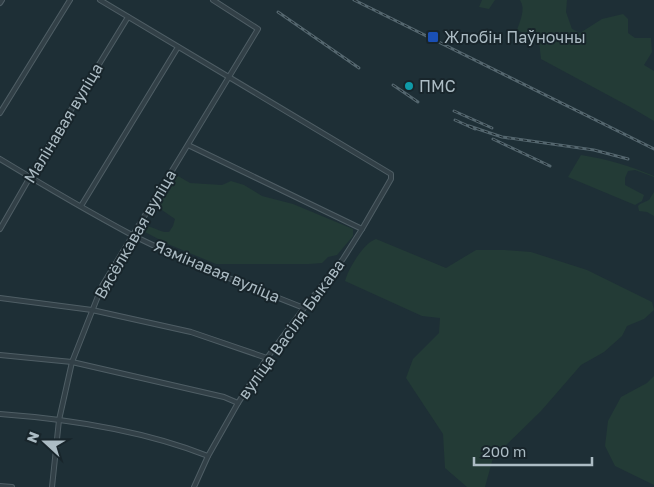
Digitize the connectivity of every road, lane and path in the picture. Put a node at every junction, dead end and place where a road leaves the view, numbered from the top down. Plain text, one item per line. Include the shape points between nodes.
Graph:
1 (70, 0) edge
2 (100, 0) edge
3 (214, 0) edge
4 (128, 17) junction
5 (178, 47) junction
6 (228, 77) junction
7 (0, 113) edge
8 (188, 145) junction
9 (0, 159) edge
10 (30, 177) junction
11 (81, 206) junction
12 (0, 229) edge
13 (362, 229) junction
14 (132, 235) junction
15 (0, 298) edge
16 (304, 308) junction
17 (92, 310) junction
18 (0, 355) edge
19 (267, 358) junction
20 (72, 362) junction
21 (238, 403) junction
22 (0, 414) edge
23 (59, 420) junction
24 (208, 456) junction
25 (0, 486) edge
26 (12, 487) edge
27 (52, 487) edge
28 (194, 487) edge

1 - 7 street
2 - 4 street
3 - 6 street, Вясёлкавая вуліца via 258,29
4 - 5 street
4 - 10 street, Малінавая вуліца
5 - 6 street
5 - 11 street
6 - 8 street, Вясёлкавая вуліца
6 - 13 street, вуліца Васіля Быкава via 391,174 391,180
8 - 13 street
8 - 14 street, Вясёлкавая вуліца
9 - 10 street, Язмінавая вуліца
10 - 11 street, Язмінавая вуліца
10 - 12 street, Малінавая вуліца
11 - 14 street, Язмінавая вуліца
13 - 16 street, вуліца Васіля Быкава
14 - 16 street, Язмінавая вуліца
14 - 17 street, Вясёлкавая вуліца
15 - 17 street
16 - 19 street, вуліца Васіля Быкава
17 - 19 street via 191,332
17 - 20 street, Вясёлкавая вуліца
18 - 20 street
19 - 21 street, вуліца Васіля Быкава
20 - 21 street
20 - 23 street, Вясёлкавая вуліца
21 - 24 street, вуліца Васіля Быкава
22 - 23 street
23 - 24 street via 134,434
23 - 27 street, Вясёлкавая вуліца
24 - 28 street, вуліца Васіля Быкава
25 - 26 street

